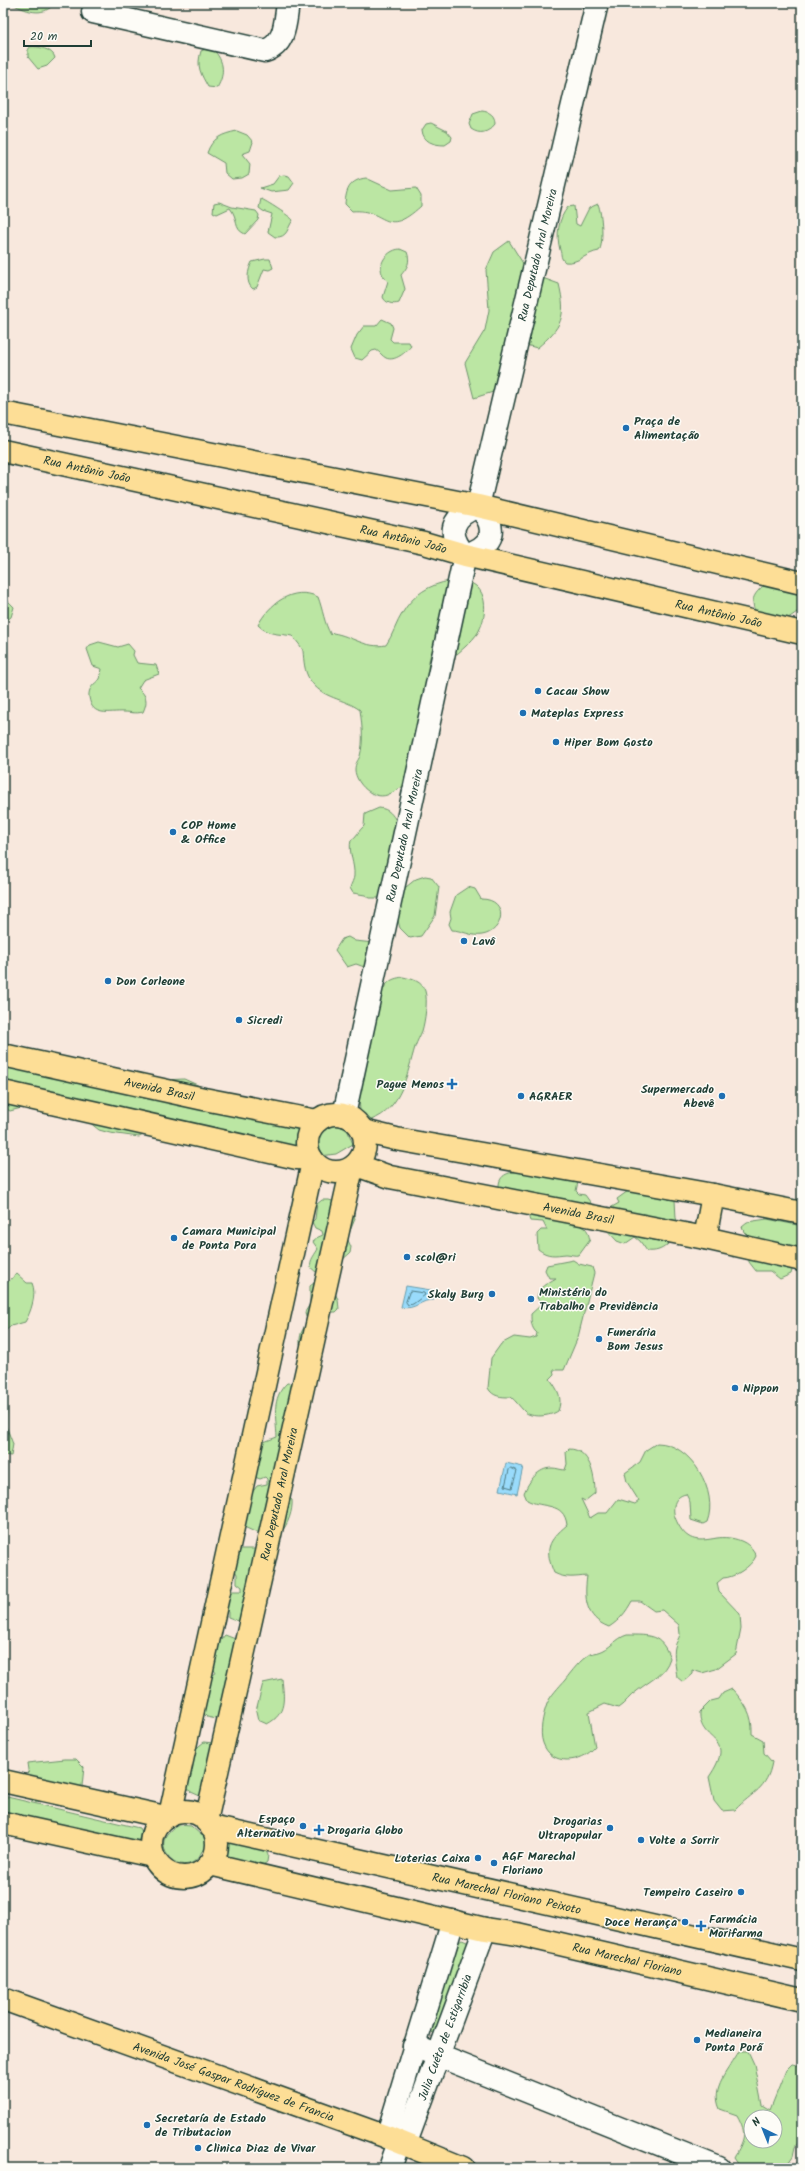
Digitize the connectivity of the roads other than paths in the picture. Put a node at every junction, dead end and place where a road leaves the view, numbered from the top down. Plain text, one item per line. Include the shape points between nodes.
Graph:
1 (288, 3) edge
2 (597, 3) edge
3 (93, 12) dead end
4 (3, 413) edge
5 (3, 451) edge
6 (478, 506) junction
7 (466, 555) junction
8 (802, 583) edge
9 (802, 633) edge
10 (3, 1055) edge
11 (3, 1092) edge
12 (344, 1115) junction
13 (317, 1121) junction
14 (363, 1131) junction
15 (312, 1161) junction
16 (354, 1166) junction
17 (713, 1195) junction
18 (802, 1213) edge
19 (705, 1238) junction
20 (802, 1260) edge
21 (3, 1781) edge
22 (167, 1816) junction
23 (3, 1823) edge
24 (209, 1824) junction
25 (153, 1856) junction
26 (210, 1864) junction
27 (453, 1921) junction
28 (485, 1929) junction
29 (802, 1960) edge
30 (3, 1999) edge
31 (802, 2000) edge
32 (414, 2046) junction
33 (438, 2056) junction
34 (397, 2141) junction
35 (390, 2168) edge
36 (463, 2168) edge
37 (719, 2168) edge

1 - 3 street via 281,41 265,51
2 - 6 street, Rua Deputado Aral Moreira
4 - 6 main road
5 - 7 main road, Rua Antônio João via 424,543
6 - 7 street via 464,512 454,525 454,540
6 - 7 street via 489,519 491,536 482,549
6 - 8 main road
7 - 9 main road, Rua Antônio João
7 - 12 street, Rua Deputado Aral Moreira
10 - 13 main road, Avenida Brasil
11 - 15 main road
12 - 13 main road via 329,1114
12 - 14 main road via 356,1121
13 - 15 main road via 310,1131 307,1142
14 - 16 main road via 364,1152
14 - 17 main road
15 - 16 main road via 331,1172 342,1172
15 - 22 main road
16 - 19 main road, Avenida Brasil via 390,1177
16 - 24 main road, Rua Deputado Aral Moreira
17 - 18 main road
17 - 19 main road
19 - 20 main road, Avenida Brasil
21 - 22 main road
22 - 24 main road via 188,1812 196,1814
22 - 25 main road via 159,1823 152,1838
23 - 25 main road
24 - 26 main road via 216,1836 215,1856
24 - 29 main road, Rua Marechal Floriano Peixoto
25 - 26 main road via 162,1869 176,1876 196,1875
26 - 27 main road
27 - 28 main road, Rua Marechal Floriano
27 - 32 street, Julia Cuéto de Estigarribia
28 - 31 main road, Rua Marechal Floriano via 517,1934
28 - 33 street, Julia Cuéto de Estigarribia
30 - 34 main road, Avenida José Gaspar Rodríguez de Francia
32 - 33 street
32 - 34 street, Julia Cuéto de Estigarribia
33 - 34 street, Julia Cuéto de Estigarribia
33 - 37 street
34 - 35 street, Julia Cuéto de Estigarribia
34 - 36 main road, Avenida José Gaspar Rodríguez de Francia

